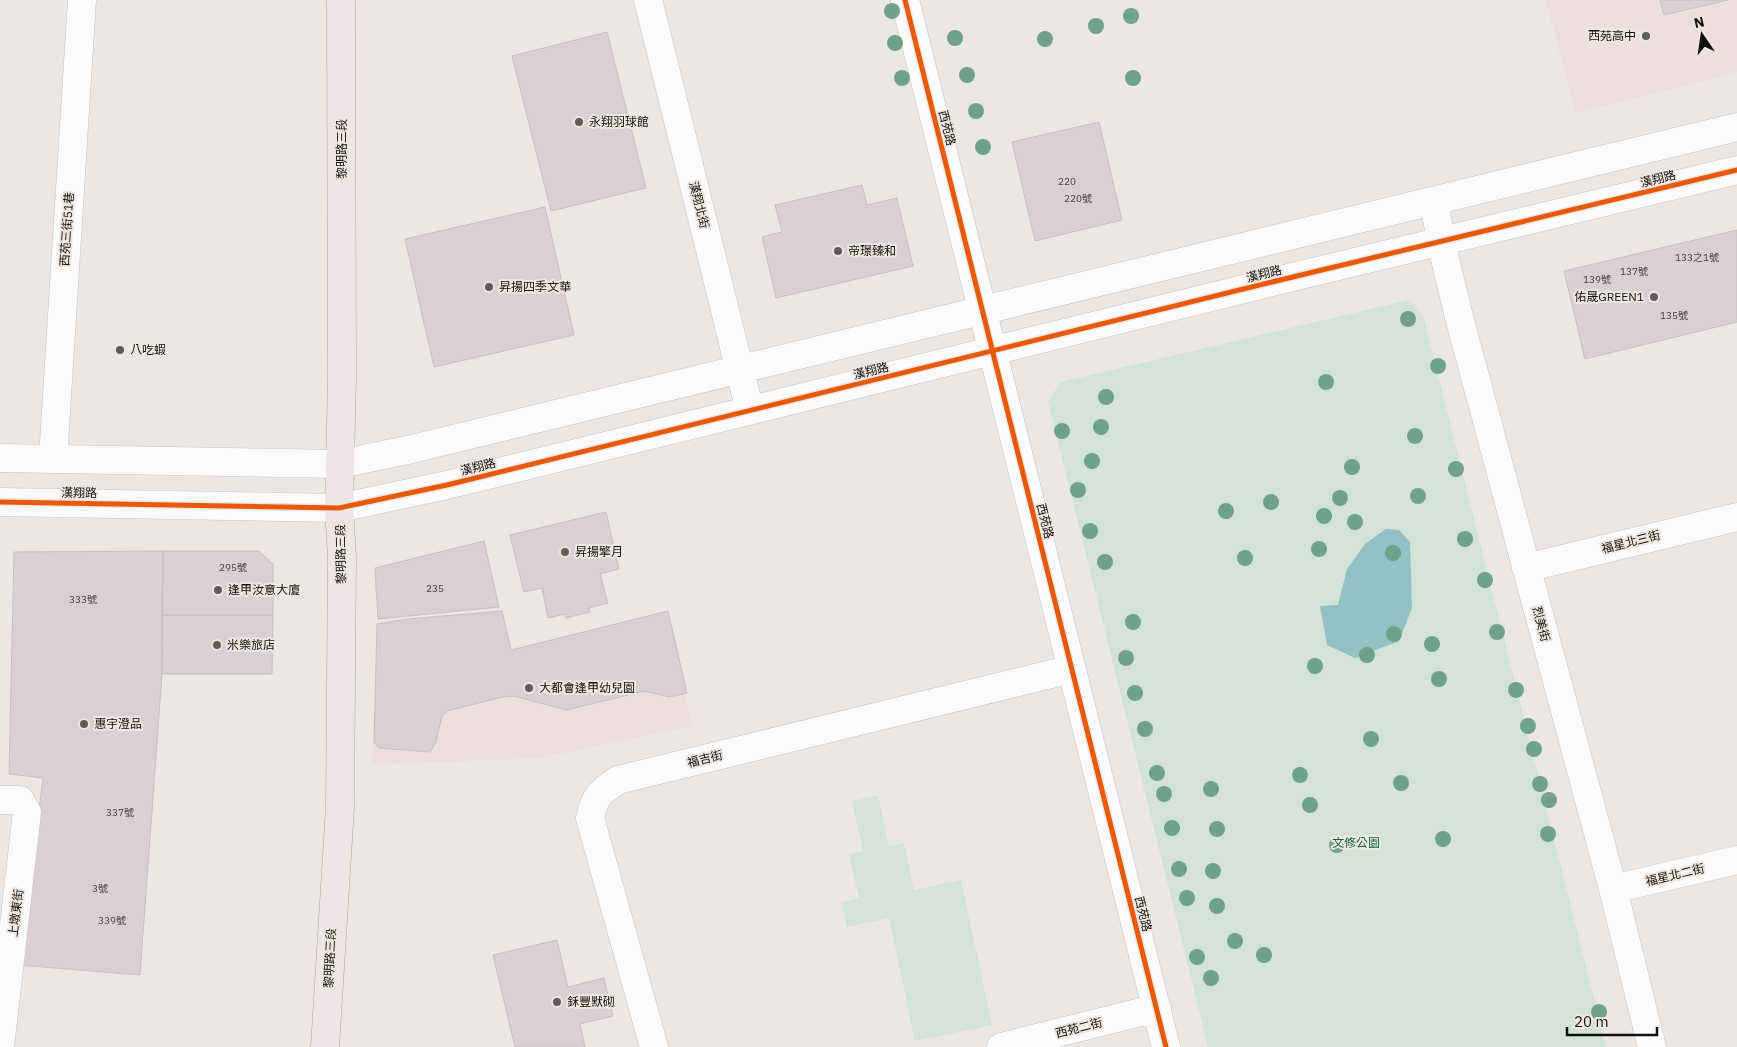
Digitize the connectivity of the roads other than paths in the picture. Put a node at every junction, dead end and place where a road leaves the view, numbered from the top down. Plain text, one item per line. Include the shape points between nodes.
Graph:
1 (82, 0) edge
2 (342, 0) edge
3 (648, 0) edge
4 (905, 0) edge
5 (1737, 127) edge
6 (1737, 170) edge
7 (1434, 201) junction
8 (1441, 242) junction
9 (982, 310) junction
10 (992, 352) junction
11 (740, 370) junction
12 (750, 411) junction
13 (0, 458) edge
14 (52, 459) junction
15 (340, 464) junction
16 (0, 502) edge
17 (339, 508) junction
18 (1737, 517) edge
19 (1526, 568) junction
20 (1072, 669) junction
21 (0, 800) edge
22 (1737, 860) edge
23 (1613, 889) junction
24 (1157, 1008) junction
25 (0, 1047) edge
26 (325, 1047) edge
27 (654, 1047) edge
28 (1001, 1047) edge
29 (1166, 1047) edge
30 (1652, 1047) edge

1 - 14 street, 西苑三街51巷
2 - 15 main road, 黎明路三段
3 - 11 street, 漢翔北街
4 - 9 street, 西苑路
5 - 7 street
6 - 8 street, 漢翔路
7 - 8 street, 烈美街
7 - 9 street
8 - 10 street, 漢翔路
8 - 19 street, 烈美街
9 - 10 street, 西苑路
9 - 11 street
10 - 12 street, 漢翔路
10 - 20 street, 西苑路
11 - 12 street, 漢翔北街
11 - 15 street
12 - 17 street, 漢翔路
13 - 14 street
14 - 15 street
15 - 17 main road, 黎明路三段
16 - 17 street, 漢翔路
17 - 26 main road, 黎明路三段 via 342,556 340,807
18 - 19 street, 福星北三街
19 - 23 street, 烈美街
20 - 24 street, 西苑路
20 - 27 street, 福吉街 via 618,780 606,788 594,800 590,818
21 - 25 street, 上墩東街 via 20,800 27,812
22 - 23 street, 福星北二街
23 - 30 street, 烈美街
24 - 28 street, 西苑二街
24 - 29 street, 西苑路

